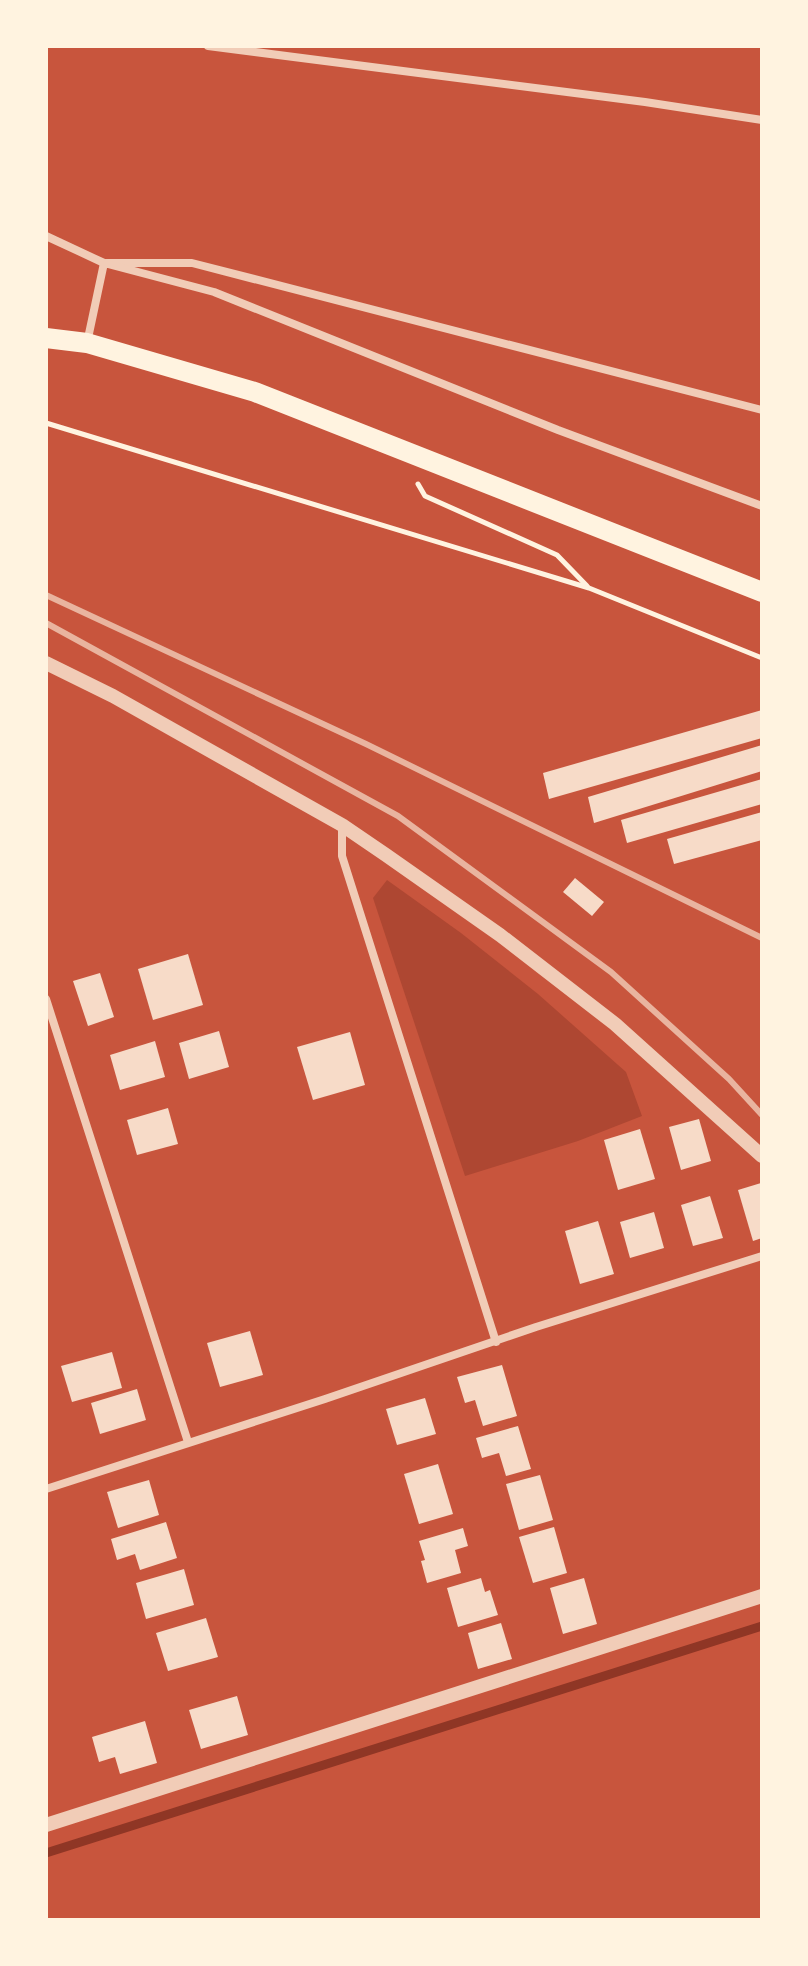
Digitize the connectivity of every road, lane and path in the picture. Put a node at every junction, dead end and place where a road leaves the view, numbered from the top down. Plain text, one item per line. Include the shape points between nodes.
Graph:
1 (208, 46) edge
2 (762, 120) edge
3 (46, 236) edge
4 (104, 263) junction
5 (46, 338) edge
6 (87, 343) junction
7 (762, 410) edge
8 (46, 423) edge
9 (397, 448) junction
10 (762, 506) edge
11 (589, 588) junction
12 (762, 592) edge
13 (762, 658) edge
14 (46, 663) edge
15 (342, 825) junction
16 (46, 999) edge
17 (762, 1156) edge
18 (762, 1256) edge
19 (496, 1342) junction
20 (188, 1442) junction
21 (46, 1489) edge
22 (762, 1596) edge
23 (46, 1825) edge

1 - 2 street
3 - 4 street
4 - 6 street
4 - 7 street via 192,263
4 - 10 street via 214,292
5 - 6 main road
6 - 9 main road via 255,392
8 - 11 path
9 - 11 path via 425,496 557,555
9 - 12 main road
11 - 13 path
14 - 15 street
15 - 17 street via 500,935 615,1024
15 - 19 street via 342,856
16 - 20 street
18 - 19 street
19 - 20 street
20 - 21 street
22 - 23 street

